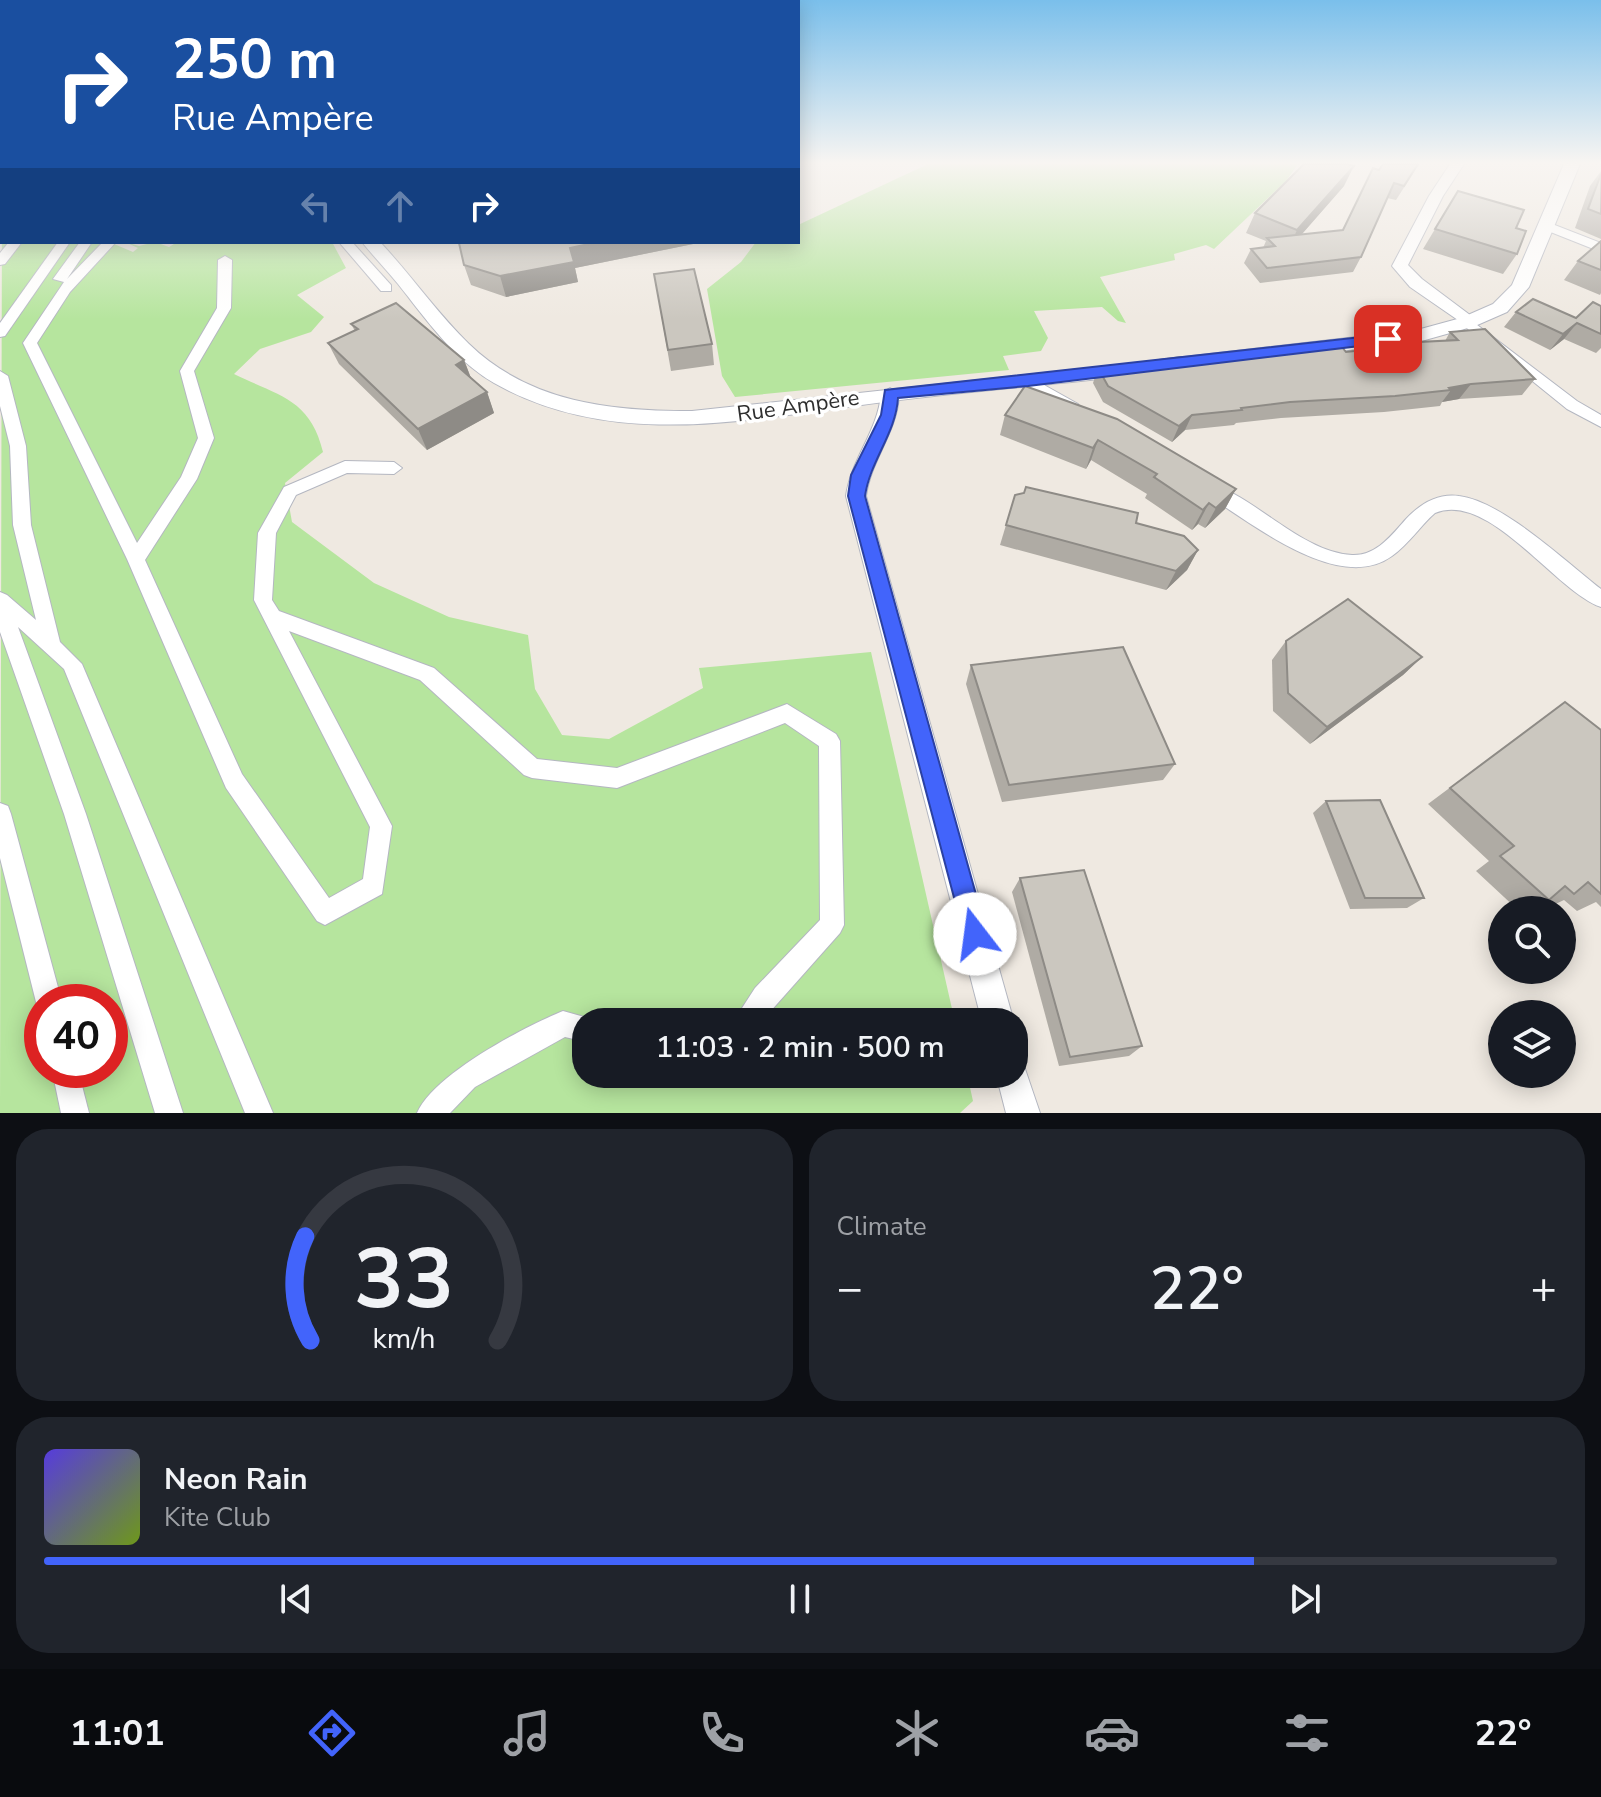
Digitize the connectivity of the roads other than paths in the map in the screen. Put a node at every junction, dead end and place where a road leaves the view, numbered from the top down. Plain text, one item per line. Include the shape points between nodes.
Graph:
1 (1426, 216) edge
2 (1551, 216) edge
3 (1547, 226) junction
4 (14, 244) edge
5 (63, 244) edge
6 (85, 244) edge
7 (108, 244) edge
8 (347, 244) edge
9 (373, 244) edge
10 (1601, 248) edge
11 (225, 260) dead end
12 (0, 261) edge
13 (386, 288) dead end
14 (1468, 322) junction
15 (40, 323) junction
16 (0, 333) edge
17 (0, 376) edge
18 (1028, 381) junction
19 (890, 394) junction
20 (1089, 418) edge
21 (1601, 422) edge
22 (394, 468) dead end
23 (1194, 479) edge
24 (136, 559) junction
25 (1601, 599) edge
26 (0, 602) edge
27 (272, 617) junction
28 (52, 647) junction
29 (0, 814) edge
30 (44, 984) edge
31 (756, 1008) edge
32 (994, 1008) edge
33 (572, 1026) edge
34 (69, 1088) edge
35 (1016, 1088) edge
36 (75, 1113) edge
37 (169, 1113) edge
38 (259, 1113) edge
39 (431, 1113) edge
40 (1023, 1113) edge

1 - 14 street via 1400,266
2 - 3 main road, Rue Ampère
3 - 10 street
3 - 14 main road, Rue Ampère via 1520,287 1500,308
4 - 12 street
5 - 16 street
6 - 15 street via 32,317
7 - 15 street via 71,280
8 - 13 street
9 - 19 main road, Rue Ampère via 474,360 501,379 565,406 626,417 718,418
11 - 24 street via 224,308 187,371 206,438 189,479
14 - 18 main road, Rue Ampère via 1418,336
14 - 21 street
15 - 24 street via 30,343
17 - 28 street via 18,446 22,525
18 - 19 main road, Rue Ampère
18 - 20 street
19 - 32 street via 889,415 859,475 856,496
22 - 27 street via 345,467 290,491 267,533 263,600
23 - 25 street via 1303,544 1351,562 1388,553 1424,509 1460,502 1501,523
24 - 27 street via 234,781 325,913 374,886 381,826
26 - 28 street
26 - 37 street via 75,814
27 - 31 street via 427,674 532,768 617,778 787,713 829,741 832,925
28 - 38 street via 72,664
29 - 30 street
33 - 39 street via 563,1024 466,1078
34 - 36 street
35 - 40 street

